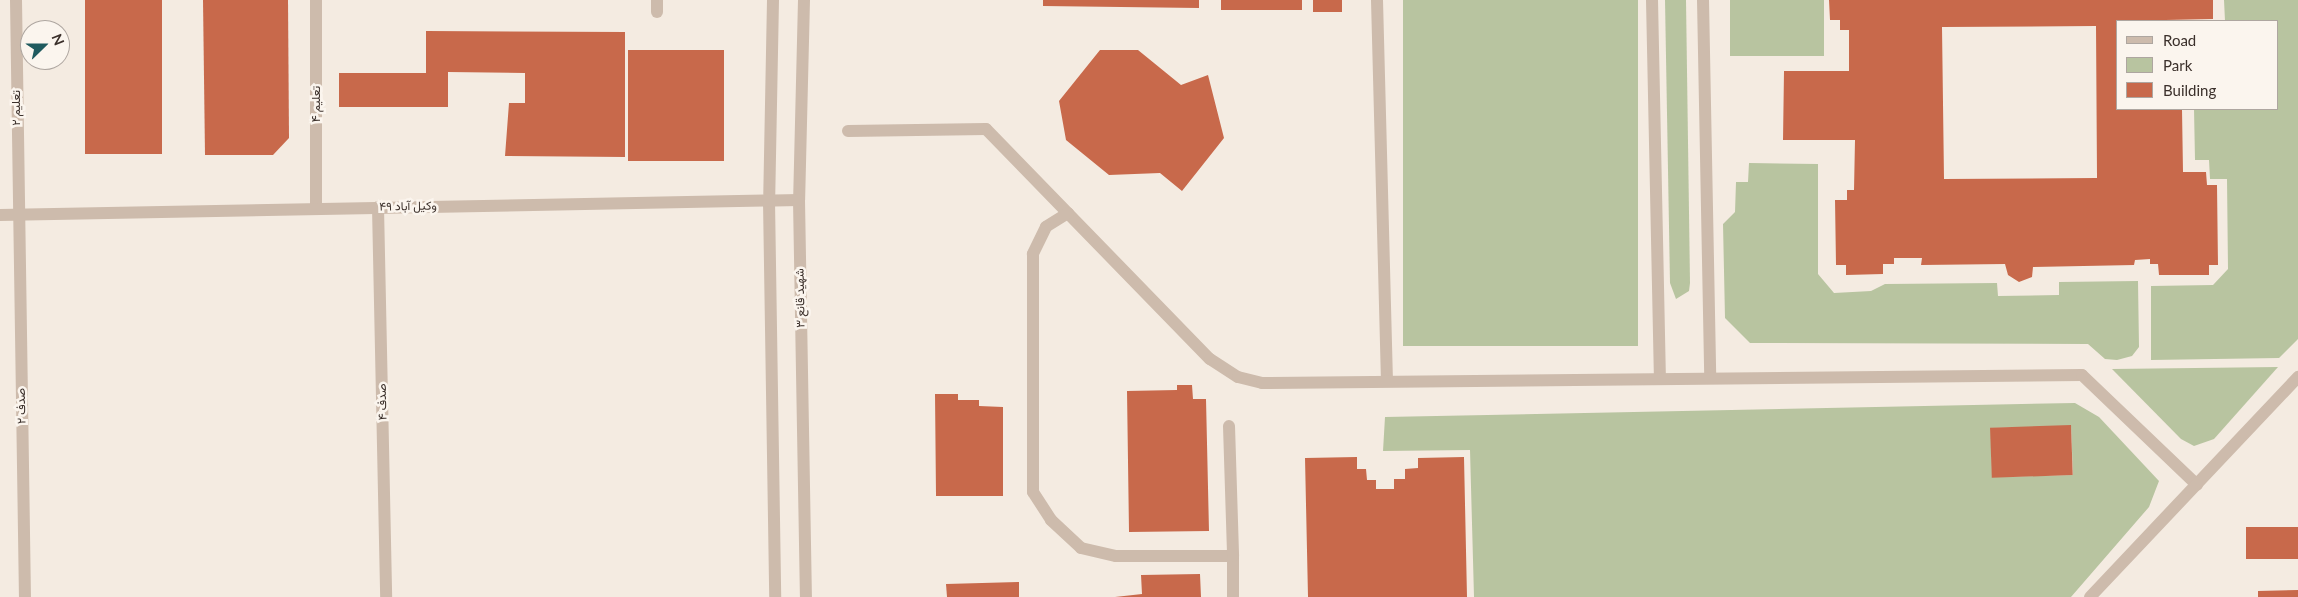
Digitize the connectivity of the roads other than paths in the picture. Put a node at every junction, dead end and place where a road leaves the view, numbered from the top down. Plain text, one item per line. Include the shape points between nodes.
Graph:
1 (16, 0) edge
2 (316, 0) edge
3 (773, 0) edge
4 (804, 0) edge
5 (1376, 0) edge
6 (1652, 0) edge
7 (1703, 0) edge
8 (848, 131) dead end
9 (799, 200) junction
10 (769, 201) junction
11 (378, 207) junction
12 (316, 208) junction
13 (1068, 213) junction
14 (0, 215) edge
15 (16, 215) junction
16 (2298, 377) edge
17 (1710, 378) junction
18 (1660, 379) junction
19 (1387, 381) junction
20 (1229, 426) dead end
21 (2196, 484) junction
22 (1233, 556) junction
23 (24, 597) edge
24 (386, 597) edge
25 (775, 597) edge
26 (806, 597) edge
27 (1233, 597) edge
28 (2090, 597) edge

1 - 15 street, تعلیم ۲
2 - 12 street, تعلیم ۴
3 - 10 street
4 - 9 street, شهید قانع ۳
5 - 19 street
6 - 18 street
7 - 17 street
8 - 13 street via 986,129
9 - 10 street, وکیل آباد ۴۹
9 - 26 street, شهید قانع ۳
10 - 11 street, وکیل آباد ۴۹
10 - 25 street
11 - 12 street, وکیل آباد ۴۹
11 - 24 street, صدف ۴
12 - 15 street, وکیل آباد ۴۹
13 - 19 street via 1210,359 1238,377 1262,383
13 - 22 street via 1046,227 1033,254 1033,492 1051,520 1081,548 1116,556
14 - 15 street, وکیل آباد ۴۹
15 - 23 street, صدف ۲
16 - 21 street
17 - 18 street
17 - 21 street via 2082,375
18 - 19 street
20 - 22 street
21 - 28 street
22 - 27 street

